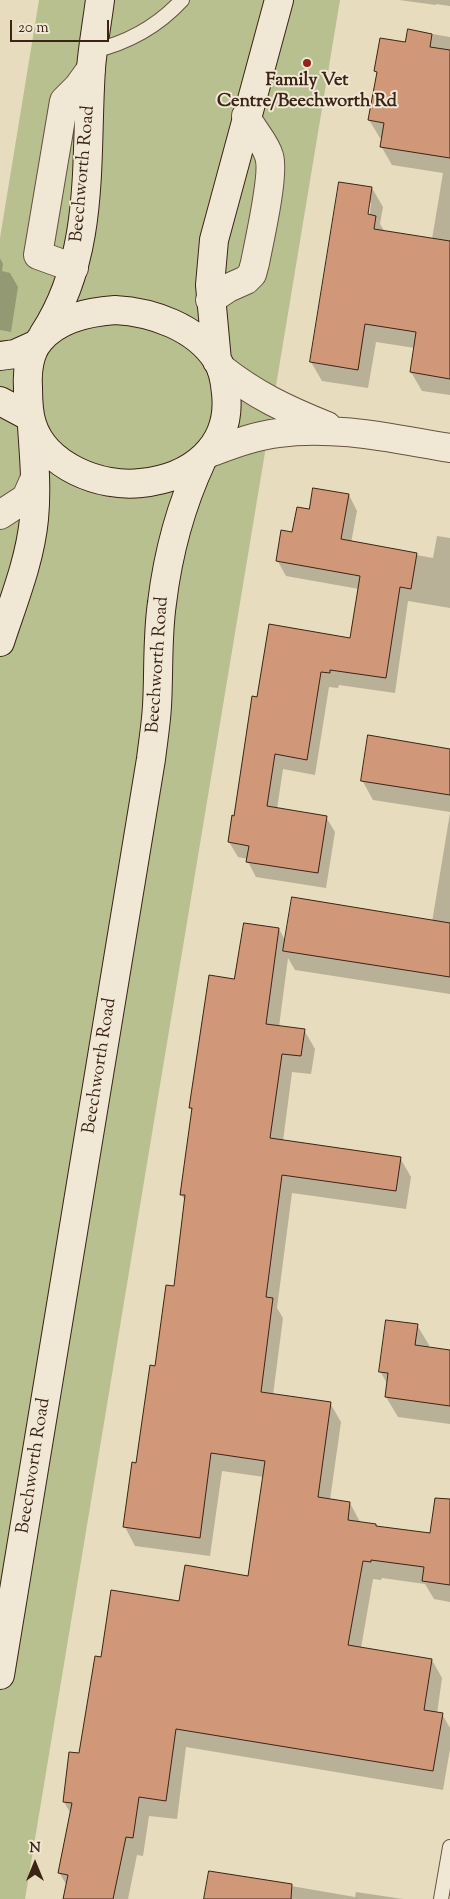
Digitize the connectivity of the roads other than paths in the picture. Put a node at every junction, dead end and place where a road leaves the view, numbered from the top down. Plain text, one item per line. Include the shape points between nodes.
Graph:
1 (100, 0) edge
2 (182, 0) edge
3 (279, 0) edge
4 (92, 60) junction
5 (246, 116) junction
6 (74, 268) junction
7 (210, 300) junction
8 (37, 343) junction
9 (0, 356) edge
10 (219, 365) junction
11 (0, 400) edge
12 (31, 421) junction
13 (340, 431) junction
14 (450, 448) edge
15 (205, 457) junction
16 (34, 480) junction
17 (0, 515) edge
18 (0, 642) edge
19 (0, 1675) edge
20 (450, 1847) edge
21 (440, 1899) edge

1 - 4 main road, Beechworth Road
2 - 4 lane via 134,37
3 - 5 main road
4 - 6 main road, Beechworth Road via 86,201
4 - 6 main road via 78,88 64,101 38,255
5 - 7 main road via 214,240
5 - 7 main road via 266,148 271,164 255,263 249,278
6 - 8 main road, Beechworth Road via 57,313
7 - 10 main road
8 - 9 main road via 15,354
8 - 10 main road via 55,327 78,316 102,311 138,311 183,329 202,343
8 - 12 main road via 27,380
10 - 13 main road via 270,401
10 - 15 main road, Beechworth Road via 225,385 226,413 221,431
11 - 12 main road
12 - 15 main road via 45,447 58,459 86,476 109,483 159,480 186,471
12 - 16 main road
13 - 14 main road
13 - 15 main road via 280,432 241,441
15 - 19 main road, Beechworth Road via 182,508 166,576 151,759
16 - 17 main road via 26,498
16 - 18 main road via 32,534
20 - 21 lane

